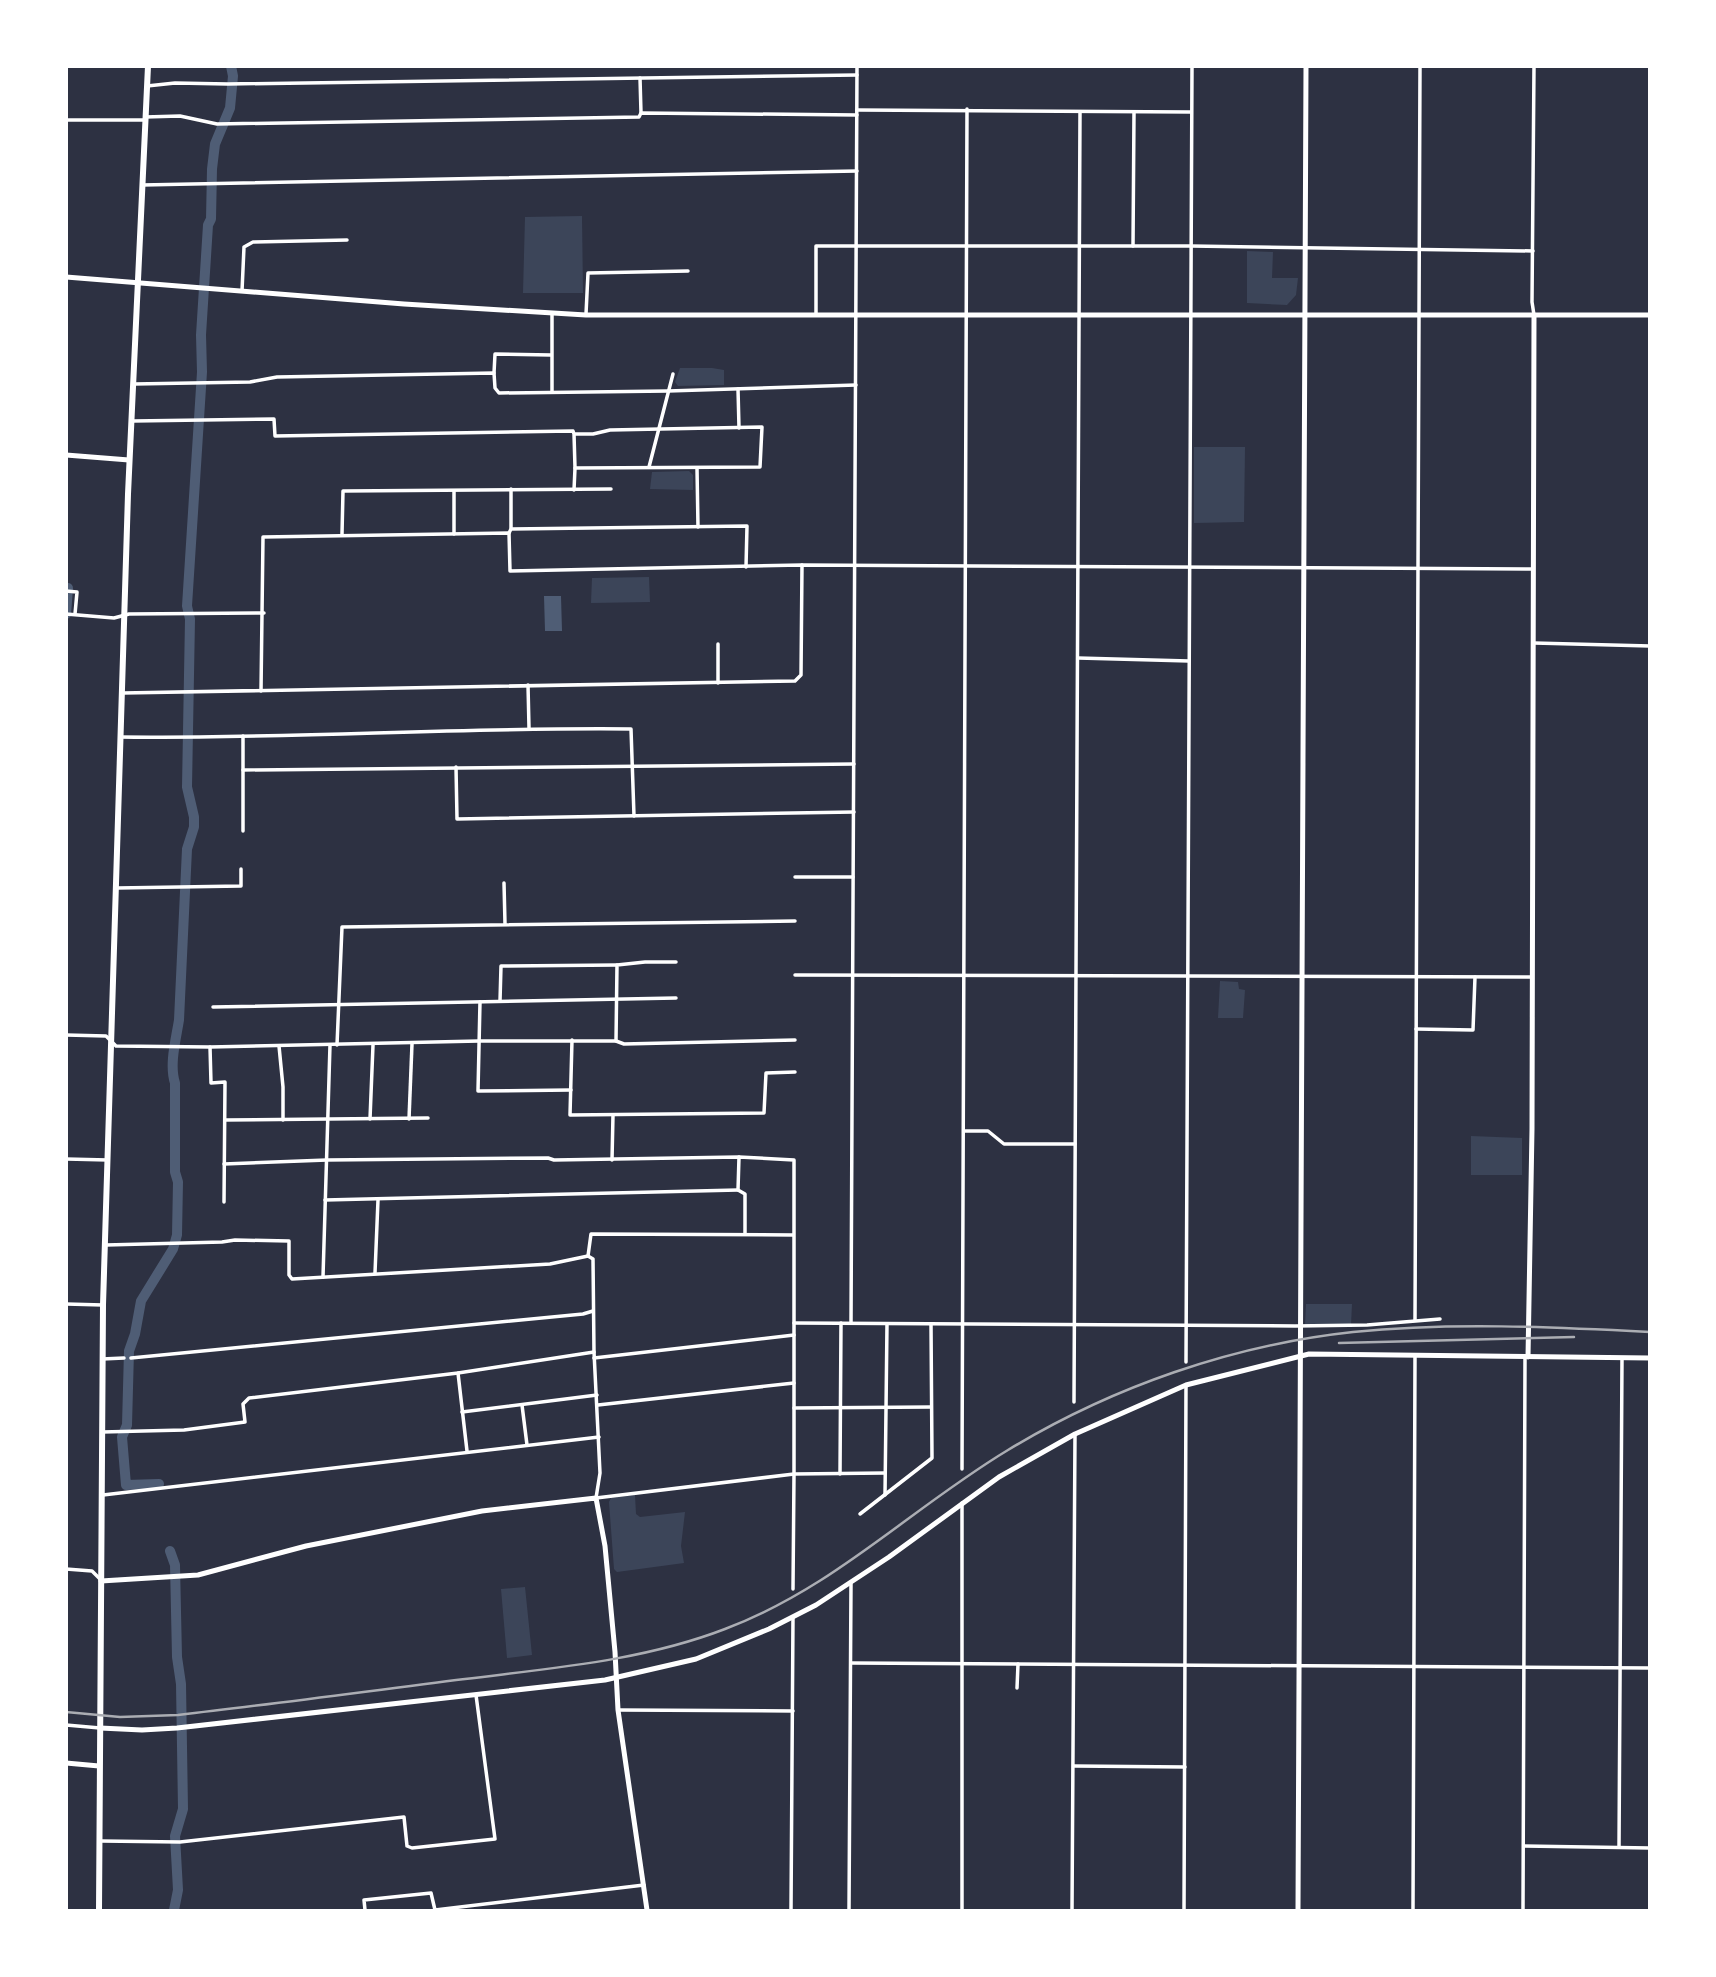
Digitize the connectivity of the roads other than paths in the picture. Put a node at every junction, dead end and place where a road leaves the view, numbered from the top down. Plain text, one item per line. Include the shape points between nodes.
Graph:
1 (148, 66) edge
2 (857, 66) edge
3 (1192, 66) edge
4 (1306, 66) edge
5 (1420, 66) edge
6 (1534, 66) edge
7 (857, 75) junction
8 (640, 78) junction
9 (147, 86) junction
10 (967, 109) junction
11 (857, 112) junction
12 (1080, 112) junction
13 (1134, 112) junction
14 (1191, 112) junction
15 (641, 113) junction
16 (145, 118) junction
17 (66, 120) edge
18 (857, 171) junction
19 (142, 185) junction
20 (347, 240) dead end
21 (856, 246) junction
22 (968, 246) junction
23 (1079, 246) junction
24 (1133, 246) junction
25 (1191, 246) junction
26 (1305, 249) junction
27 (1419, 249) junction
28 (1533, 251) junction
29 (688, 271) dead end
30 (66, 277) edge
31 (138, 283) junction
32 (242, 291) junction
33 (552, 314) junction
34 (1079, 314) junction
35 (816, 315) junction
36 (857, 315) junction
37 (968, 315) junction
38 (1191, 315) junction
39 (1534, 315) junction
40 (1650, 315) edge
41 (586, 316) junction
42 (1305, 316) junction
43 (1418, 316) junction
44 (552, 355) junction
45 (494, 373) junction
46 (673, 374) dead end
47 (132, 384) junction
48 (856, 385) junction
49 (738, 389) junction
50 (668, 391) junction
51 (552, 392) junction
52 (131, 421) junction
53 (739, 428) junction
54 (659, 430) junction
55 (574, 434) junction
56 (66, 455) edge
57 (129, 460) junction
58 (575, 468) junction
59 (649, 468) junction
60 (696, 468) junction
61 (510, 489) junction
62 (611, 489) dead end
63 (575, 490) junction
64 (454, 491) junction
65 (698, 527) junction
66 (510, 531) junction
67 (342, 534) junction
68 (454, 534) junction
69 (802, 565) junction
70 (855, 565) junction
71 (746, 566) junction
72 (966, 566) junction
73 (1078, 567) junction
74 (1189, 568) junction
75 (1304, 568) junction
76 (1418, 569) junction
77 (1534, 569) junction
78 (68, 591) edge
79 (264, 612) junction
80 (66, 614) edge
81 (74, 614) junction
82 (123, 616) junction
83 (1534, 643) junction
84 (718, 644) dead end
85 (1650, 646) edge
86 (1077, 658) junction
87 (1189, 661) junction
88 (718, 683) junction
89 (528, 685) junction
90 (261, 691) junction
91 (121, 693) junction
92 (529, 728) junction
93 (243, 736) junction
94 (120, 737) junction
95 (855, 764) junction
96 (633, 765) junction
97 (456, 767) junction
98 (243, 770) junction
99 (854, 812) junction
100 (634, 816) junction
101 (243, 831) dead end
102 (242, 869) dead end
103 (795, 877) dead end
104 (854, 877) junction
105 (504, 883) dead end
106 (116, 888) junction
107 (795, 920) dead end
108 (505, 924) junction
109 (676, 962) dead end
110 (617, 965) junction
111 (852, 974) junction
112 (795, 975) dead end
113 (965, 975) junction
114 (1076, 975) junction
115 (1187, 976) junction
116 (1302, 976) junction
117 (1416, 977) junction
118 (1475, 977) junction
119 (1532, 977) junction
120 (677, 999) dead end
121 (617, 1000) junction
122 (500, 1001) junction
123 (481, 1002) junction
124 (339, 1005) junction
125 (213, 1007) dead end
126 (1416, 1029) junction
127 (66, 1035) edge
128 (572, 1040) junction
129 (795, 1040) dead end
130 (111, 1041) junction
131 (479, 1041) junction
132 (616, 1041) junction
133 (373, 1044) junction
134 (412, 1044) junction
135 (330, 1045) junction
136 (337, 1045) junction
137 (279, 1046) junction
138 (210, 1047) junction
139 (795, 1072) dead end
140 (570, 1090) junction
141 (613, 1115) junction
142 (428, 1118) dead end
143 (283, 1119) junction
144 (328, 1119) junction
145 (370, 1119) junction
146 (409, 1119) junction
147 (225, 1120) junction
148 (964, 1131) junction
149 (1076, 1144) junction
150 (739, 1157) junction
151 (66, 1159) edge
152 (108, 1160) junction
153 (327, 1160) junction
154 (612, 1160) junction
155 (224, 1164) junction
156 (738, 1190) junction
157 (326, 1200) junction
158 (378, 1200) junction
159 (224, 1202) dead end
160 (745, 1233) junction
161 (794, 1235) junction
162 (106, 1244) junction
163 (588, 1256) junction
164 (375, 1273) junction
165 (323, 1277) junction
166 (66, 1304) edge
167 (103, 1305) junction
168 (593, 1311) junction
169 (1440, 1319) dead end
170 (1415, 1320) junction
171 (841, 1323) junction
172 (851, 1323) junction
173 (794, 1324) junction
174 (887, 1324) junction
175 (931, 1324) junction
176 (963, 1324) junction
177 (1075, 1324) junction
178 (1300, 1325) junction
179 (1186, 1326) junction
180 (794, 1335) junction
181 (1415, 1354) junction
182 (594, 1355) junction
183 (1300, 1356) junction
184 (1527, 1357) junction
185 (124, 1358) dead end
186 (131, 1358) dead end
187 (1622, 1358) junction
188 (1650, 1358) edge
189 (102, 1359) junction
190 (1186, 1362) dead end
191 (458, 1373) junction
192 (794, 1383) junction
193 (1186, 1385) junction
194 (597, 1395) junction
195 (1074, 1402) dead end
196 (522, 1405) junction
197 (598, 1405) junction
198 (932, 1406) junction
199 (886, 1407) junction
200 (794, 1408) junction
201 (840, 1408) junction
202 (462, 1412) junction
203 (102, 1433) junction
204 (1074, 1434) junction
205 (599, 1437) junction
206 (527, 1445) junction
207 (467, 1451) junction
208 (962, 1469) dead end
209 (885, 1473) junction
210 (794, 1474) junction
211 (840, 1474) junction
212 (885, 1494) junction
213 (101, 1495) junction
214 (596, 1498) junction
215 (962, 1503) junction
216 (860, 1514) dead end
217 (66, 1569) edge
218 (102, 1581) junction
219 (851, 1584) junction
220 (793, 1589) dead end
221 (793, 1617) junction
222 (851, 1663) junction
223 (962, 1664) junction
224 (1018, 1664) junction
225 (1073, 1665) junction
226 (1185, 1665) junction
227 (1299, 1666) junction
228 (1414, 1667) junction
229 (1524, 1668) junction
230 (1620, 1668) junction
231 (1650, 1668) edge
232 (616, 1677) junction
233 (1017, 1688) dead end
234 (476, 1695) junction
235 (618, 1710) junction
236 (793, 1711) junction
237 (66, 1725) edge
238 (100, 1728) junction
239 (66, 1763) edge
240 (100, 1766) junction
241 (1074, 1766) junction
242 (1185, 1767) junction
243 (99, 1841) junction
244 (1524, 1846) junction
245 (1619, 1847) junction
246 (1650, 1848) edge
247 (644, 1885) junction
248 (99, 1910) edge
249 (365, 1910) edge
250 (435, 1910) edge
251 (648, 1910) edge
252 (792, 1910) edge
253 (849, 1910) edge
254 (962, 1910) edge
255 (1072, 1910) edge
256 (1184, 1910) edge
257 (1298, 1910) edge
258 (1413, 1910) edge
259 (1523, 1910) edge

1 - 9 main road
2 - 7 street
3 - 14 street
4 - 26 street
5 - 27 street
6 - 28 street
7 - 8 street
7 - 11 street
8 - 9 street
8 - 15 street
9 - 16 main road
10 - 11 street
10 - 12 street
10 - 22 street
11 - 15 street
11 - 18 street
12 - 13 street
12 - 23 street
13 - 14 street
13 - 24 street
14 - 25 street
15 - 16 street via 639,117 225,124 180,116
16 - 17 street
16 - 19 main road
18 - 19 street
18 - 21 street
19 - 31 main road
20 - 32 street via 253,242 244,247
21 - 22 street
21 - 35 street via 816,246
21 - 36 street
22 - 23 street
22 - 37 street
23 - 24 street
23 - 34 street
24 - 25 street
25 - 26 street
25 - 38 street
26 - 27 street
26 - 42 street
27 - 28 street
27 - 43 street
28 - 39 street
29 - 41 street via 588,273
30 - 31 street
31 - 32 street
31 - 47 main road
32 - 33 street
33 - 41 street
33 - 44 street
34 - 37 street
34 - 38 street
34 - 73 street
35 - 36 street
35 - 41 street
36 - 37 street
36 - 48 street
37 - 72 street
38 - 42 street
38 - 74 street
39 - 40 street
39 - 43 street
39 - 77 street
42 - 43 street
42 - 75 street
43 - 76 street
44 - 45 street via 495,354
44 - 51 street
45 - 47 street
45 - 51 street via 499,393
46 - 50 street
47 - 52 main road
48 - 49 street
48 - 70 street
49 - 50 street
49 - 53 street
50 - 51 street
50 - 54 street
52 - 55 street via 274,419 275,436
52 - 57 main road
53 - 54 street
53 - 60 street via 762,427 760,467
54 - 55 street
54 - 59 street
55 - 58 street
56 - 57 street
57 - 82 main road
58 - 59 street
58 - 63 street
59 - 60 street
60 - 65 street
61 - 63 street
61 - 64 street
61 - 66 street
62 - 63 street
64 - 67 street via 343,491
64 - 68 street
65 - 66 street
65 - 71 street via 747,526
66 - 68 street
66 - 71 street via 510,571
67 - 68 street
67 - 79 street via 263,537
69 - 70 street
69 - 71 street
69 - 88 street via 801,675 795,681
70 - 72 street
70 - 95 street
72 - 73 street
72 - 113 street
73 - 74 street
73 - 86 street
74 - 75 street
74 - 87 street
75 - 76 street
75 - 116 street
76 - 77 street
76 - 117 street
77 - 83 street
78 - 81 street via 76,592
79 - 82 street
79 - 90 street
80 - 81 street
81 - 82 street
82 - 91 main road
83 - 85 street
83 - 119 street
84 - 88 street
86 - 87 street
86 - 114 street
87 - 115 street
88 - 89 street
89 - 90 street
89 - 92 street
90 - 91 street
91 - 94 main road
92 - 93 street
92 - 96 street via 631,729
93 - 94 street
93 - 98 street
94 - 106 main road
95 - 96 street
95 - 99 street
96 - 97 street
96 - 100 street
97 - 98 street
97 - 100 street via 457,819
98 - 101 street
99 - 100 street
99 - 104 street
102 - 106 street via 241,886
103 - 104 street
104 - 111 street
105 - 108 street
106 - 130 main road
107 - 108 street
108 - 124 street via 342,927
109 - 110 street
110 - 121 street
110 - 122 street via 501,966
111 - 112 street
111 - 113 street
111 - 172 street
113 - 114 street
113 - 148 street
114 - 115 street
114 - 149 street
115 - 116 street
115 - 179 street
116 - 117 street
116 - 178 street
117 - 118 street
117 - 126 street
118 - 119 street
118 - 126 street via 1473,1030
119 - 184 street
120 - 121 street
121 - 122 street
121 - 132 street
122 - 123 street
123 - 124 street
123 - 131 street
124 - 125 street
124 - 136 street
126 - 170 street
127 - 130 street via 106,1036
128 - 131 street
128 - 132 street
128 - 140 street
129 - 132 street
130 - 138 street via 116,1046
130 - 152 main road
131 - 134 street
131 - 140 street via 478,1091
133 - 134 street
133 - 136 street
133 - 145 street
134 - 146 street
135 - 136 street
135 - 137 street
135 - 144 street
137 - 138 street
137 - 143 street
138 - 147 street via 211,1083 225,1082
139 - 141 street via 766,1073 764,1113
140 - 141 street via 570,1115
141 - 154 street
142 - 146 street
143 - 144 street
143 - 147 street
144 - 145 street
144 - 153 street
145 - 146 street
147 - 155 street
148 - 149 street via 988,1131 1004,1144
148 - 176 street
149 - 177 street
150 - 154 street
150 - 156 street
150 - 161 street via 794,1160
151 - 152 street
152 - 162 main road
153 - 154 street
153 - 155 street
153 - 157 street
155 - 159 street
156 - 158 street
156 - 160 street via 745,1194
157 - 158 street
157 - 165 street
158 - 164 street
160 - 161 street
160 - 163 street via 591,1234
161 - 173 street
162 - 165 street via 289,1241 292,1279
162 - 167 main road
163 - 164 street via 550,1264
163 - 168 street via 593,1259
164 - 165 street
166 - 167 street
167 - 189 main road
168 - 182 street
168 - 186 street
169 - 170 street
170 - 178 street
171 - 172 street
171 - 173 street
171 - 201 street
172 - 174 street
173 - 180 street
174 - 175 street
174 - 199 street
175 - 176 street
175 - 198 street
176 - 177 street
176 - 208 street
177 - 179 street
177 - 195 street
178 - 179 street
178 - 183 street
179 - 190 street
180 - 182 street
180 - 192 street
181 - 183 street
181 - 184 street
181 - 228 street
182 - 191 street
182 - 194 street
183 - 193 street
183 - 227 street
184 - 187 street
184 - 229 street
185 - 189 street
187 - 188 street
187 - 230 street
189 - 203 main road
191 - 202 street
191 - 203 street via 249,1398 243,1404 245,1422
192 - 197 street
192 - 200 street
193 - 204 street
193 - 226 street
194 - 196 street
194 - 197 street
196 - 202 street
196 - 206 street
197 - 205 street
198 - 199 street
198 - 212 street via 932,1458
199 - 201 street
199 - 209 street
200 - 201 street
200 - 210 street
201 - 211 street
202 - 207 street
203 - 213 main road
204 - 215 street via 999,1476
204 - 225 street
205 - 206 street
205 - 214 street
206 - 207 street
207 - 213 street
209 - 211 street
209 - 212 street
210 - 211 street
210 - 214 street
210 - 220 street
212 - 216 street
213 - 218 main road
214 - 218 street via 482,1511 306,1546 198,1575
214 - 232 street via 605,1546
215 - 219 street
215 - 223 street
217 - 218 street via 92,1571
218 - 238 main road
219 - 221 street
219 - 222 street
221 - 232 street via 695,1659
221 - 236 street
222 - 223 street
222 - 253 street
223 - 224 street
223 - 254 street
224 - 225 street
224 - 233 street
225 - 226 street
225 - 241 street
226 - 227 street
226 - 242 street
227 - 228 street
227 - 257 street
228 - 229 street
228 - 258 street
229 - 230 street
229 - 244 street
230 - 231 street
230 - 245 street
232 - 234 street
232 - 235 street
234 - 238 street via 177,1728
234 - 243 street via 495,1839 412,1849 407,1846 404,1817 180,1842
235 - 236 street
235 - 247 street
236 - 252 street
237 - 238 street
238 - 240 main road
239 - 240 street
240 - 243 main road
241 - 242 street
241 - 255 street
242 - 256 street
243 - 248 main road
244 - 245 street
244 - 259 street
245 - 246 street
247 - 250 street
247 - 251 street
249 - 250 street via 364,1900 431,1893

